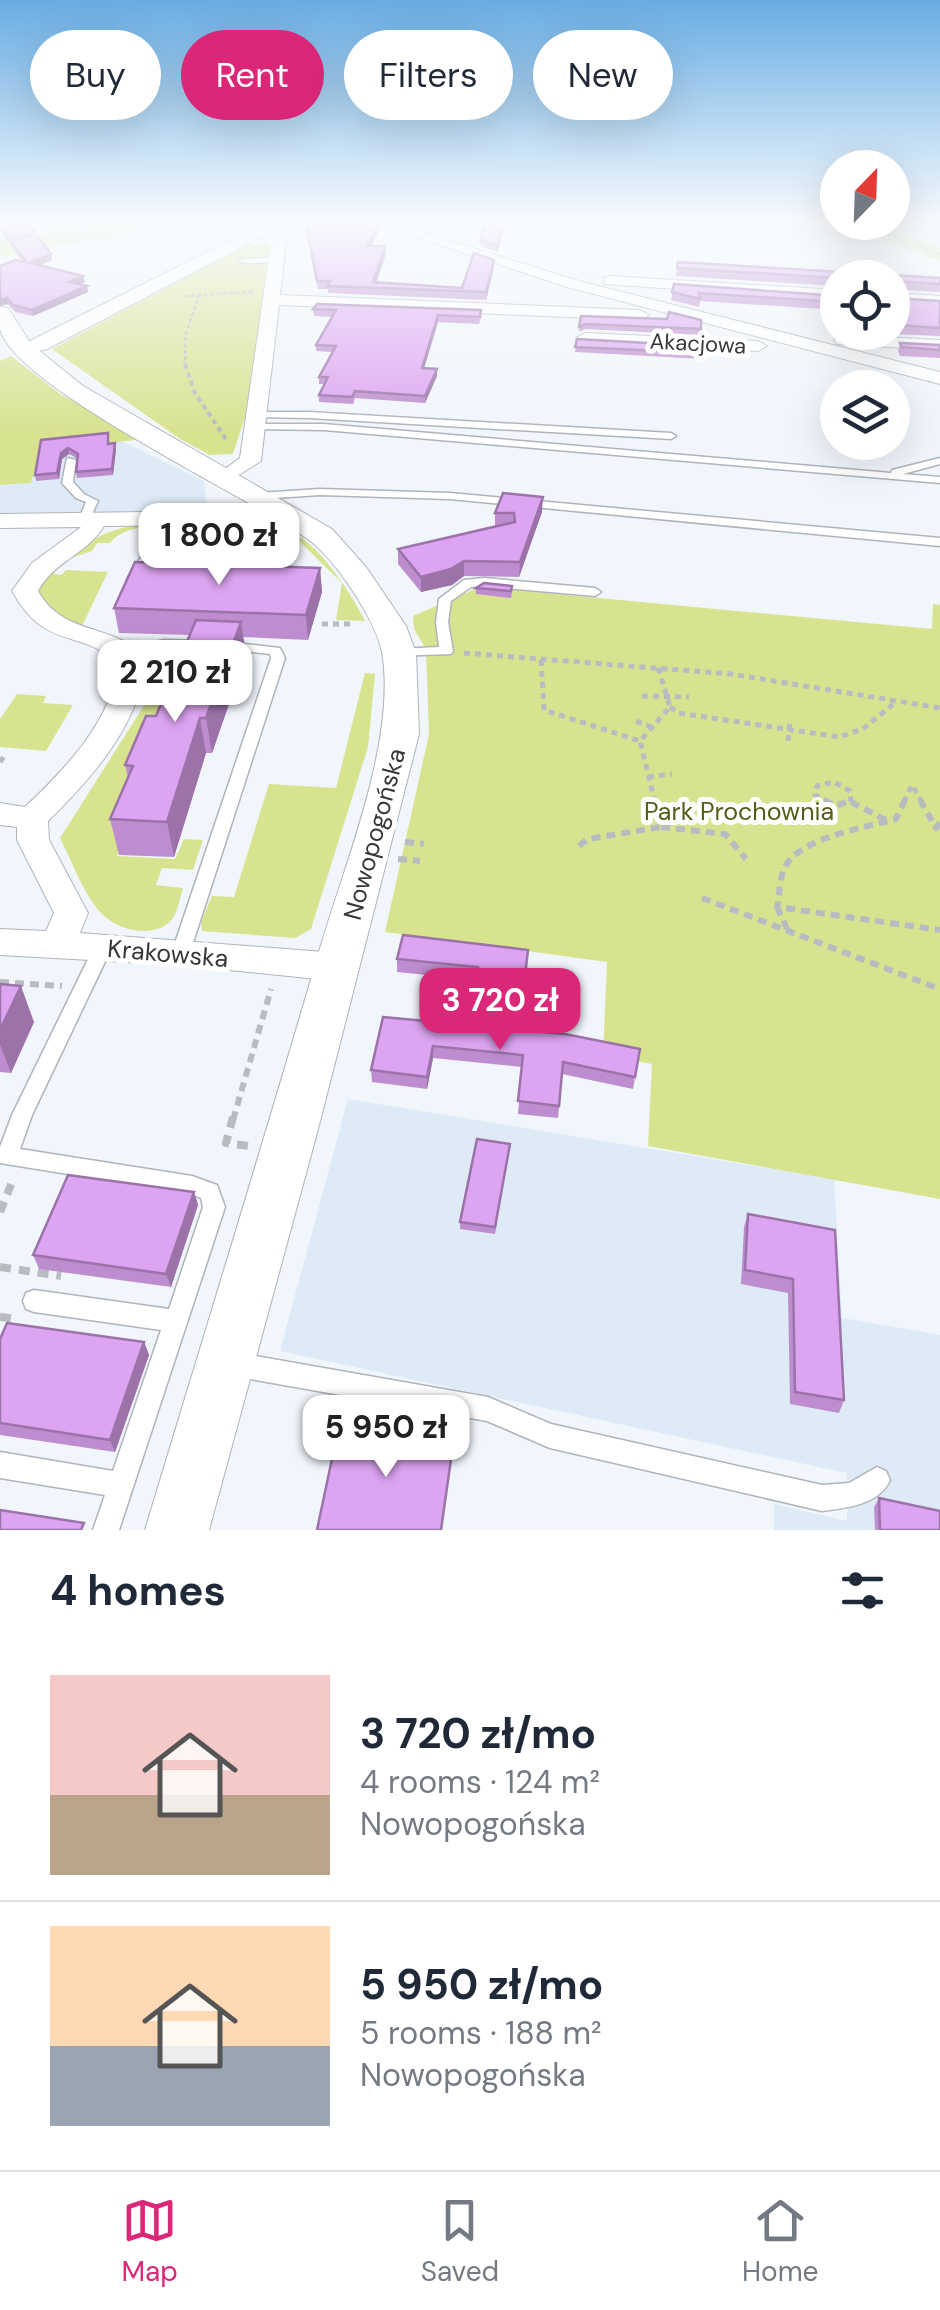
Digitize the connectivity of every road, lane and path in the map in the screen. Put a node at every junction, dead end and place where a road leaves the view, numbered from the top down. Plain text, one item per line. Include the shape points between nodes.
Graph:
1 (146, 290) edge
2 (266, 290) edge
3 (271, 290) edge
4 (597, 290) edge
5 (775, 290) edge
6 (200, 293) junction
7 (820, 293) edge
8 (171, 298) dead end
9 (910, 299) edge
10 (271, 300) junction
11 (940, 301) edge
12 (678, 312) junction
13 (0, 313) edge
14 (586, 338) edge
15 (940, 345) edge
16 (810, 346) junction
17 (23, 349) junction
18 (940, 378) edge
19 (255, 421) junction
20 (670, 436) dead end
21 (232, 447) dead end
22 (72, 460) edge
23 (940, 461) edge
24 (888, 475) junction
25 (226, 476) junction
26 (940, 480) edge
27 (268, 502) junction
28 (189, 518) junction
29 (91, 519) junction
30 (0, 520) edge
31 (940, 542) edge
32 (595, 592) dead end
33 (121, 600) edge
34 (322, 624) dead end
35 (364, 624) dead end
36 (446, 651) junction
37 (125, 653) junction
38 (400, 653) junction
39 (541, 660) junction
40 (658, 667) junction
41 (642, 696) dead end
42 (666, 697) junction
43 (689, 697) dead end
44 (898, 700) junction
45 (670, 707) junction
46 (939, 708) edge
47 (679, 713) junction
48 (664, 717) junction
49 (790, 721) dead end
50 (636, 722) dead end
51 (652, 728) junction
52 (789, 730) junction
53 (640, 741) junction
54 (788, 741) dead end
55 (6, 754) dead end
56 (0, 762) edge
57 (672, 774) dead end
58 (648, 777) junction
59 (851, 802) junction
60 (16, 816) edge
61 (888, 822) junction
62 (940, 822) edge
63 (661, 827) junction
64 (398, 842) dead end
65 (424, 844) dead end
66 (579, 846) dead end
67 (394, 859) dead end
68 (746, 859) dead end
69 (420, 861) dead end
70 (702, 898) dead end
71 (778, 908) junction
72 (940, 930) edge
73 (788, 932) junction
74 (0, 942) edge
75 (58, 944) junction
76 (104, 947) junction
77 (181, 952) junction
78 (337, 967) junction
79 (273, 982) dead end
80 (940, 989) edge
81 (257, 1147) dead end
82 (20, 1160) junction
83 (0, 1212) edge
84 (0, 1267) edge
85 (66, 1277) edge
86 (34, 1301) dead end
87 (174, 1321) junction
88 (224, 1363) junction
89 (0, 1466) edge
90 (878, 1480) dead end
91 (120, 1485) junction
92 (106, 1530) edge
93 (176, 1530) edge

1 - 17 street
2 - 6 path
3 - 10 street
4 - 12 street
5 - 7 street
6 - 8 path
6 - 21 path via 201,306 187,326 184,365 196,399
9 - 11 street
10 - 12 street
10 - 19 street
12 - 16 street
13 - 17 street, Nowopogońska
14 - 16 street, Akacjowa
15 - 16 street via 835,339
16 - 18 street
17 - 25 street, Nowopogońska via 74,391
19 - 20 lane via 310,414
19 - 24 lane
19 - 25 street via 250,460
22 - 29 lane via 67,483 92,501
23 - 24 lane
24 - 26 lane
25 - 27 street, Nowopogońska
27 - 28 street via 244,516
27 - 31 lane via 320,492 450,496
27 - 38 street, Nowopogońska via 322,535 356,573
28 - 29 street
28 - 33 lane via 169,559 142,562
29 - 30 street
29 - 37 street via 83,539 33,572 25,591 46,622
32 - 36 lane via 468,583 444,599
34 - 35 path
36 - 38 lane
36 - 39 path
37 - 60 street via 133,660 133,676 117,716 66,787
37 - 77 lane via 164,644 260,648 278,658
38 - 78 street, Nowopogońska via 401,734
39 - 40 path
39 - 53 path via 544,710
40 - 42 path
40 - 44 path
41 - 42 path
42 - 43 path
42 - 45 path
44 - 46 path
44 - 52 path via 847,736
45 - 47 path
45 - 48 path
47 - 48 path
47 - 52 path
48 - 51 path
49 - 52 path
50 - 51 path
51 - 53 path
52 - 54 path
53 - 58 path
55 - 56 path
57 - 58 path
58 - 63 path
59 - 59 path via 843,785 822,783 814,791 826,804
59 - 61 path
60 - 75 street via 71,912
61 - 62 path via 896,819 912,785 936,828
61 - 71 path via 792,856
63 - 66 path
63 - 68 path via 725,834
64 - 65 path
67 - 69 path
70 - 73 path
71 - 72 path
71 - 73 path
73 - 80 path
74 - 75 street, Krakowska
75 - 76 street, Krakowska
76 - 77 street, Krakowska
76 - 82 lane via 22,1115 7,1156
77 - 78 street, Krakowska
78 - 88 street, Nowopogońska
79 - 81 path via 226,1143
82 - 83 path
82 - 87 lane via 210,1192 214,1207
84 - 85 path
86 - 87 lane
87 - 91 lane
88 - 90 lane via 488,1409 550,1436 822,1498 854,1495
88 - 93 street, Nowopogońska
89 - 91 lane
91 - 92 lane

